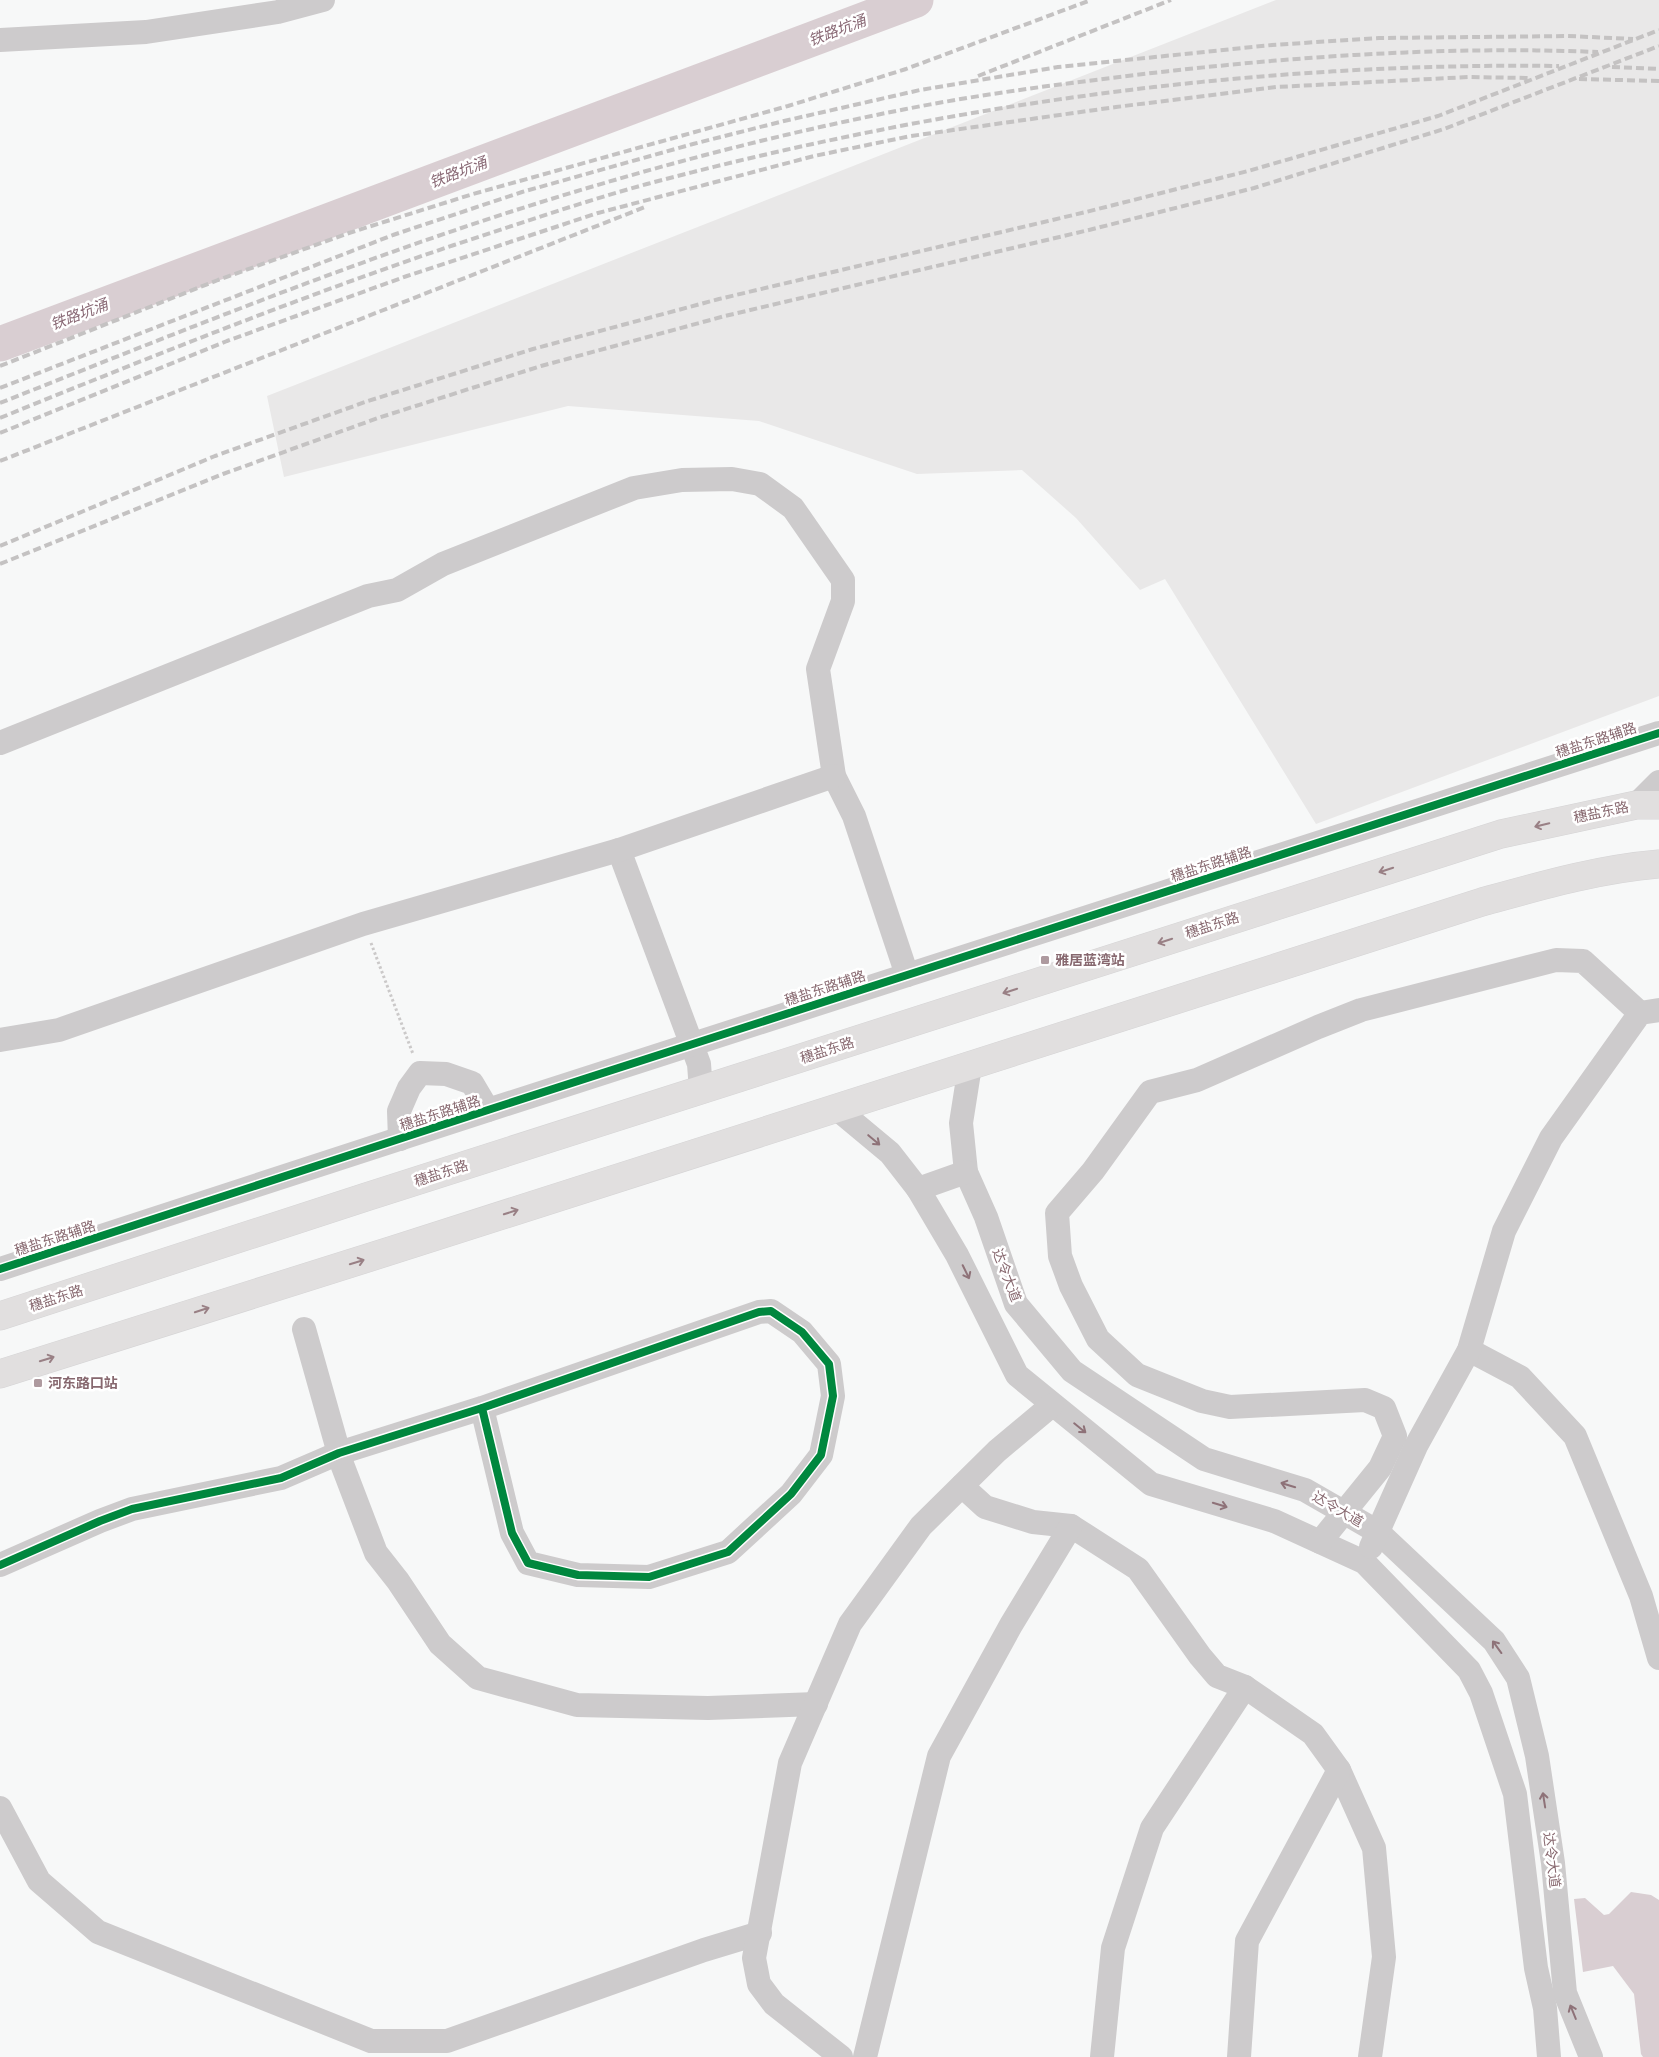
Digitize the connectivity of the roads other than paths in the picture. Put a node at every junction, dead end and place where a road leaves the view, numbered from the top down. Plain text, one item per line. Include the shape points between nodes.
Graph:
1 (323, 0) edge
2 (0, 40) edge
3 (1659, 733) edge
4 (0, 743) edge
5 (834, 776) junction
6 (1659, 782) edge
7 (1648, 805) edge
8 (619, 850) junction
9 (1659, 864) edge
10 (907, 975) junction
11 (1650, 1012) edge
12 (0, 1040) edge
13 (691, 1045) junction
14 (970, 1066) junction
15 (701, 1090) junction
16 (836, 1108) junction
17 (488, 1110) junction
18 (400, 1139) junction
19 (966, 1172) junction
20 (918, 1189) junction
21 (0, 1269) edge
22 (0, 1316) edge
23 (304, 1329) dead end
24 (1469, 1350) junction
25 (0, 1374) edge
26 (1052, 1405) junction
27 (482, 1408) junction
28 (339, 1453) junction
29 (962, 1486) junction
30 (1344, 1513) junction
31 (1070, 1526) junction
32 (1378, 1532) junction
33 (1320, 1542) junction
34 (1364, 1562) junction
35 (0, 1565) edge
36 (1659, 1658) edge
37 (1245, 1687) junction
38 (816, 1704) junction
39 (1339, 1770) junction
40 (0, 1808) edge
41 (760, 1933) junction
42 (1562, 1965) junction
43 (1536, 1968) junction
44 (841, 2057) edge
45 (865, 2057) edge
46 (1102, 2057) edge
47 (1239, 2057) edge
48 (1370, 2057) edge
49 (1549, 2057) edge
50 (1591, 2057) edge

1 - 2 street via 278,12 146,32
3 - 10 street, 穗盐东路辅路
4 - 5 street via 368,596 397,590 443,564 634,488 682,480 732,479 760,484 793,508 843,580 843,601 818,670
5 - 8 street
5 - 10 street via 854,816
6 - 7 street
7 -> 15 main road, 穗盐东路 via 1501,834
8 - 12 street via 364,924 60,1030
8 - 13 street
9 - 14 main road via 1603,871 1482,902
10 - 13 street, 穗盐东路辅路
11 - 24 street via 1551,1138 1504,1231
11 - 30 street via 1583,961 1556,960 1361,1010 1197,1080 1150,1092 1093,1171 1057,1213 1060,1256 1071,1286 1098,1339 1137,1375 1202,1400 1230,1406 1365,1400 1384,1408 1395,1436 1380,1468
13 - 15 street via 699,1064
13 - 17 street, 穗盐东路辅路
14 - 16 main road
14 - 19 street, 达令大道 via 961,1123
15 - 22 main road, 穗盐东路
16 -> 20 street, 达令大道 via 890,1153
25 -> 16 main road
17 - 18 street, 穗盐东路辅路
17 - 18 street via 472,1083 446,1074 420,1073 399,1111
18 - 21 street, 穗盐东路辅路
19 - 20 street
30 -> 19 street, 达令大道 via 1305,1490 1204,1459 1072,1371 1016,1304 986,1217
20 -> 26 street, 达令大道 via 957,1255 1016,1376
23 - 28 street
24 - 32 street via 1416,1446
24 - 36 street via 1520,1377 1575,1436 1641,1596
26 - 29 street
26 -> 33 street, 达令大道 via 1151,1484 1274,1522
27 - 27 street via 759,1312 771,1311 802,1332 829,1364 833,1396 821,1455 791,1494 728,1552 649,1577 578,1575 528,1563 512,1533
27 - 28 street
28 - 35 street via 281,1478 132,1509
28 - 38 street via 376,1553 440,1644 478,1678 577,1705 708,1708
29 - 31 street via 985,1508 1033,1522
29 - 38 street via 921,1526 850,1624
30 - 32 street, 达令大道
30 - 33 street
31 - 37 street via 1138,1569 1217,1676
31 - 45 street via 938,1756
32 - 34 street
42 -> 32 street, 达令大道 via 1553,1863 1537,1756 1518,1678 1494,1641
33 - 34 street, 达令大道
34 - 43 street, 达令大道 via 1469,1670 1481,1693 1515,1794
37 - 39 street via 1313,1734
37 - 46 street via 1152,1828 1113,1948
38 - 41 street via 790,1763
39 - 47 street via 1247,1941
39 - 48 street via 1374,1848 1384,1957
40 - 41 street via 39,1881 98,1932 371,2041 447,2040
41 - 44 street via 754,1958 758,1984 774,2004
42 - 43 street
50 -> 42 street, 达令大道 via 1565,1993
43 - 49 street, 达令大道

